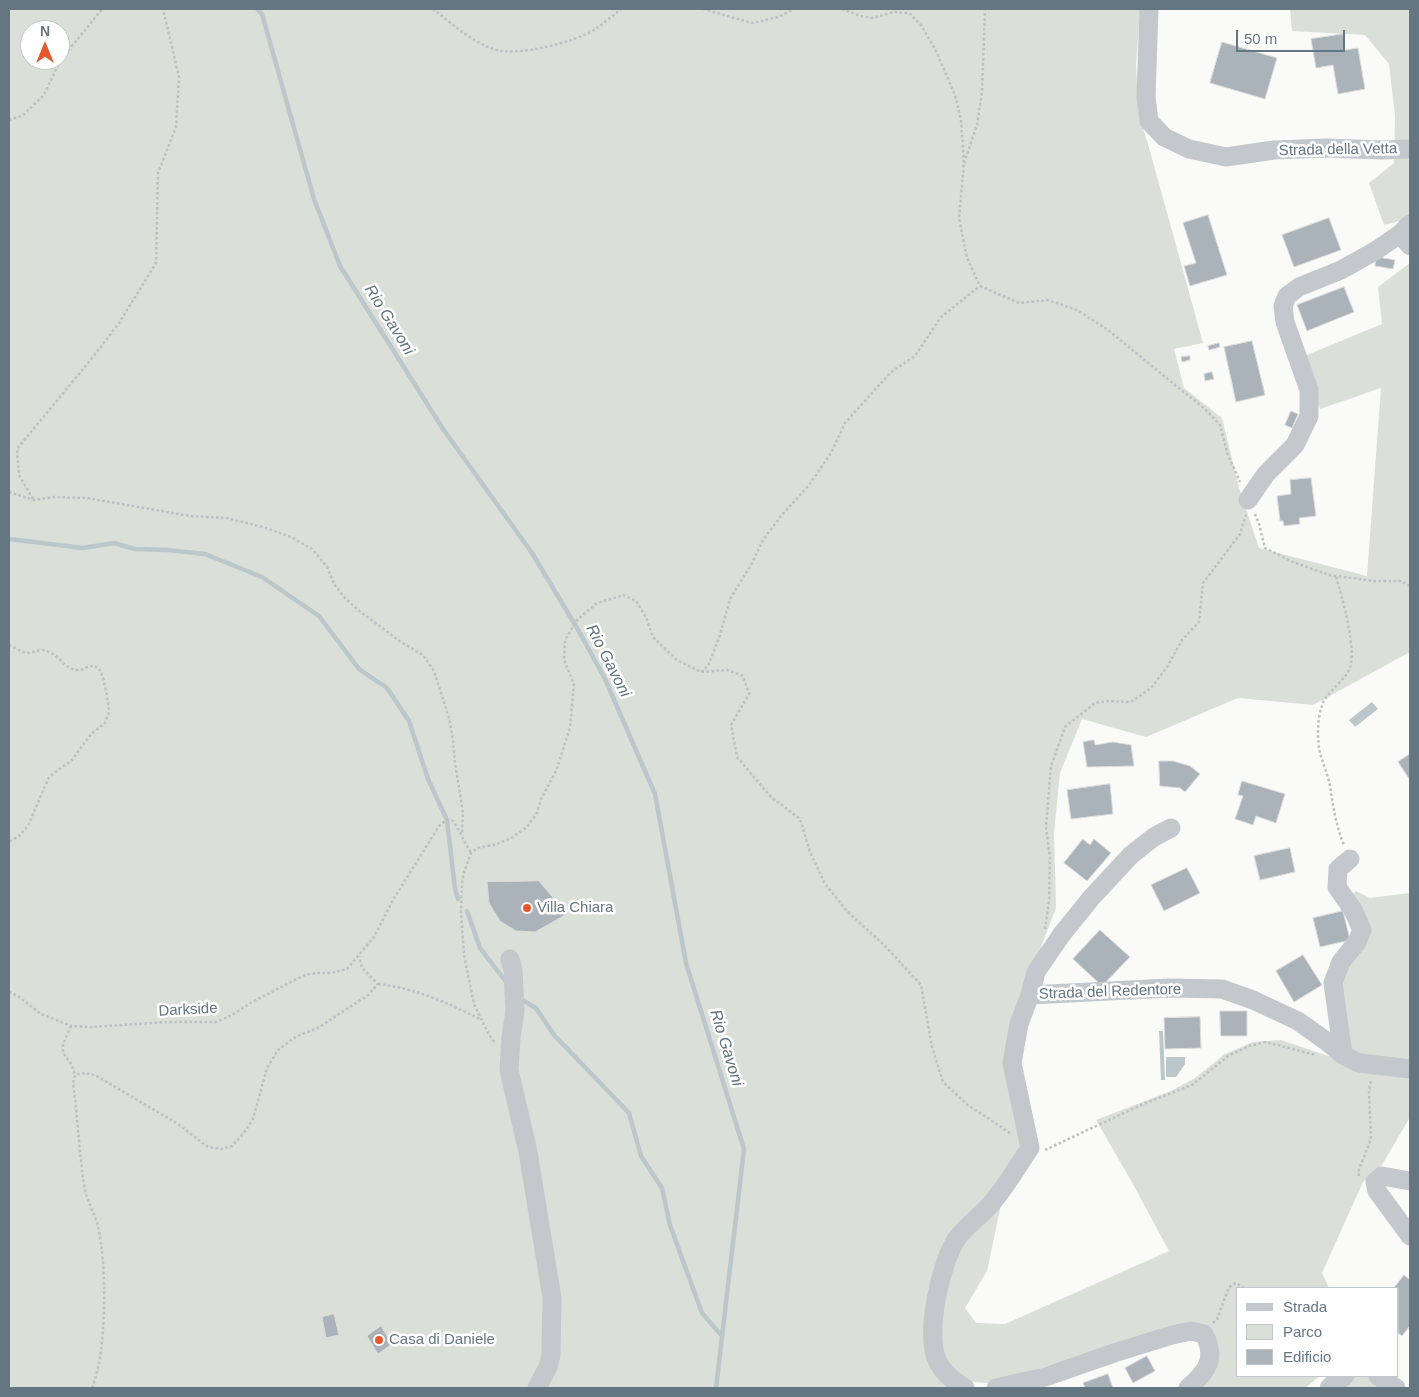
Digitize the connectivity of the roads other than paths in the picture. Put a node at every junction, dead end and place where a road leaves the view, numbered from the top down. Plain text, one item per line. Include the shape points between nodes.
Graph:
1 (1149, 9) edge
2 (1410, 149) edge
3 (1407, 235) edge
4 (1248, 500) road end
5 (1171, 828) dead end
6 (1350, 859) road end
7 (510, 959) dead end
8 (1030, 995) junction
9 (1343, 1055) junction
10 (1410, 1069) edge
11 (1410, 1181) edge
12 (1410, 1236) edge
13 (1343, 1377) edge
14 (1380, 1377) edge
15 (537, 1388) edge
16 (965, 1388) edge
17 (996, 1388) edge
18 (1188, 1388) edge
19 (1329, 1388) edge
20 (1396, 1388) edge

1 - 2 street, Strada della Vetta via 1146,97 1149,121 1164,137 1189,149 1226,157 1318,148
3 - 4 street via 1299,287 1287,296 1283,306 1285,322 1309,390 1309,416 1295,445 1266,474
5 - 8 street via 1131,855 1092,897 1036,972
6 - 9 street via 1338,869 1337,887 1362,930 1341,962 1333,984
7 - 15 street via 515,1011 508,1070 528,1152 552,1298 551,1355
8 - 9 street, Strada del Redentore via 1170,988 1222,989 1298,1021
8 - 16 street, Strada del Redentore via 1019,1024 1012,1063 1030,1148 991,1204 958,1238 944,1264 933,1320 937,1361 950,1378
9 - 10 street, Strada del Redentore via 1359,1063
11 - 12 street via 1382,1176 1374,1182
13 - 19 street
14 - 20 street
17 - 18 street via 1045,1377 1191,1331 1204,1334 1210,1345 1210,1360 1203,1374

